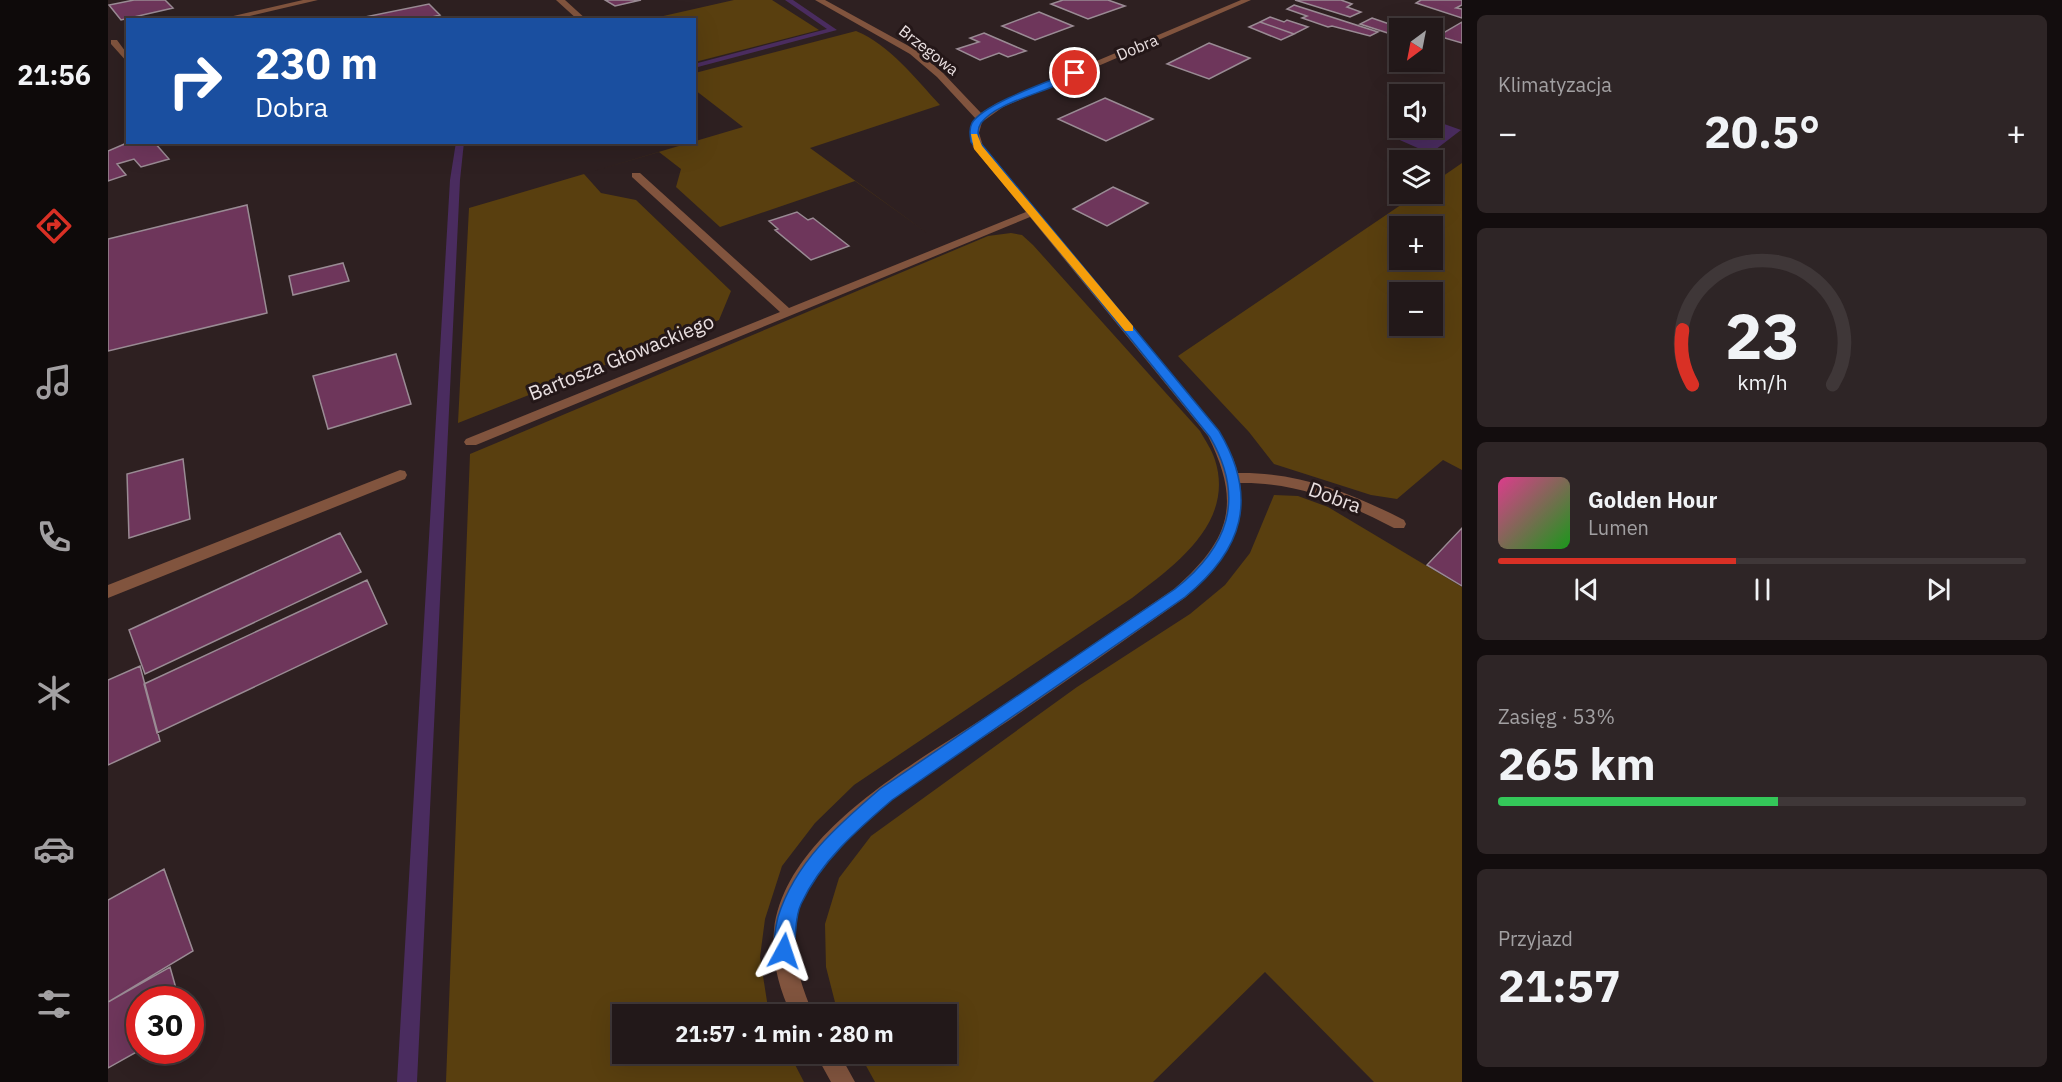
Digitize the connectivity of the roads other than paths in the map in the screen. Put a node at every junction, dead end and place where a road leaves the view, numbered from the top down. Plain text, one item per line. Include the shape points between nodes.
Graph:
1 (314, 0) edge
2 (560, 0) edge
3 (819, 0) edge
4 (1245, 0) edge
5 (229, 18) edge
6 (581, 18) edge
7 (126, 39) edge
8 (111, 42) edge
9 (126, 59) edge
10 (980, 118) junction
11 (636, 175) dead end
12 (1032, 213) junction
13 (787, 312) junction
14 (471, 442) dead end
15 (400, 476) dead end
16 (1233, 478) junction
17 (1399, 524) dead end
18 (108, 592) edge
19 (797, 1004) edge
20 (833, 1064) edge
21 (844, 1082) edge

1 - 5 street
2 - 6 street
3 - 10 street, Brzegowa via 914,53
4 - 10 street, Dobra via 1000,105
7 - 8 street
8 - 9 street
10 - 12 street via 974,132 978,147
11 - 13 street
12 - 13 street, Bartosza Głowackiego
12 - 16 street via 1203,418 1222,448
13 - 14 street, Bartosza Głowackiego
15 - 18 street
16 - 17 street, Dobra via 1276,479 1311,486
16 - 19 street via 1233,521 1219,554 1203,574 886,795 831,843 792,901 784,927 786,972
20 - 21 street

